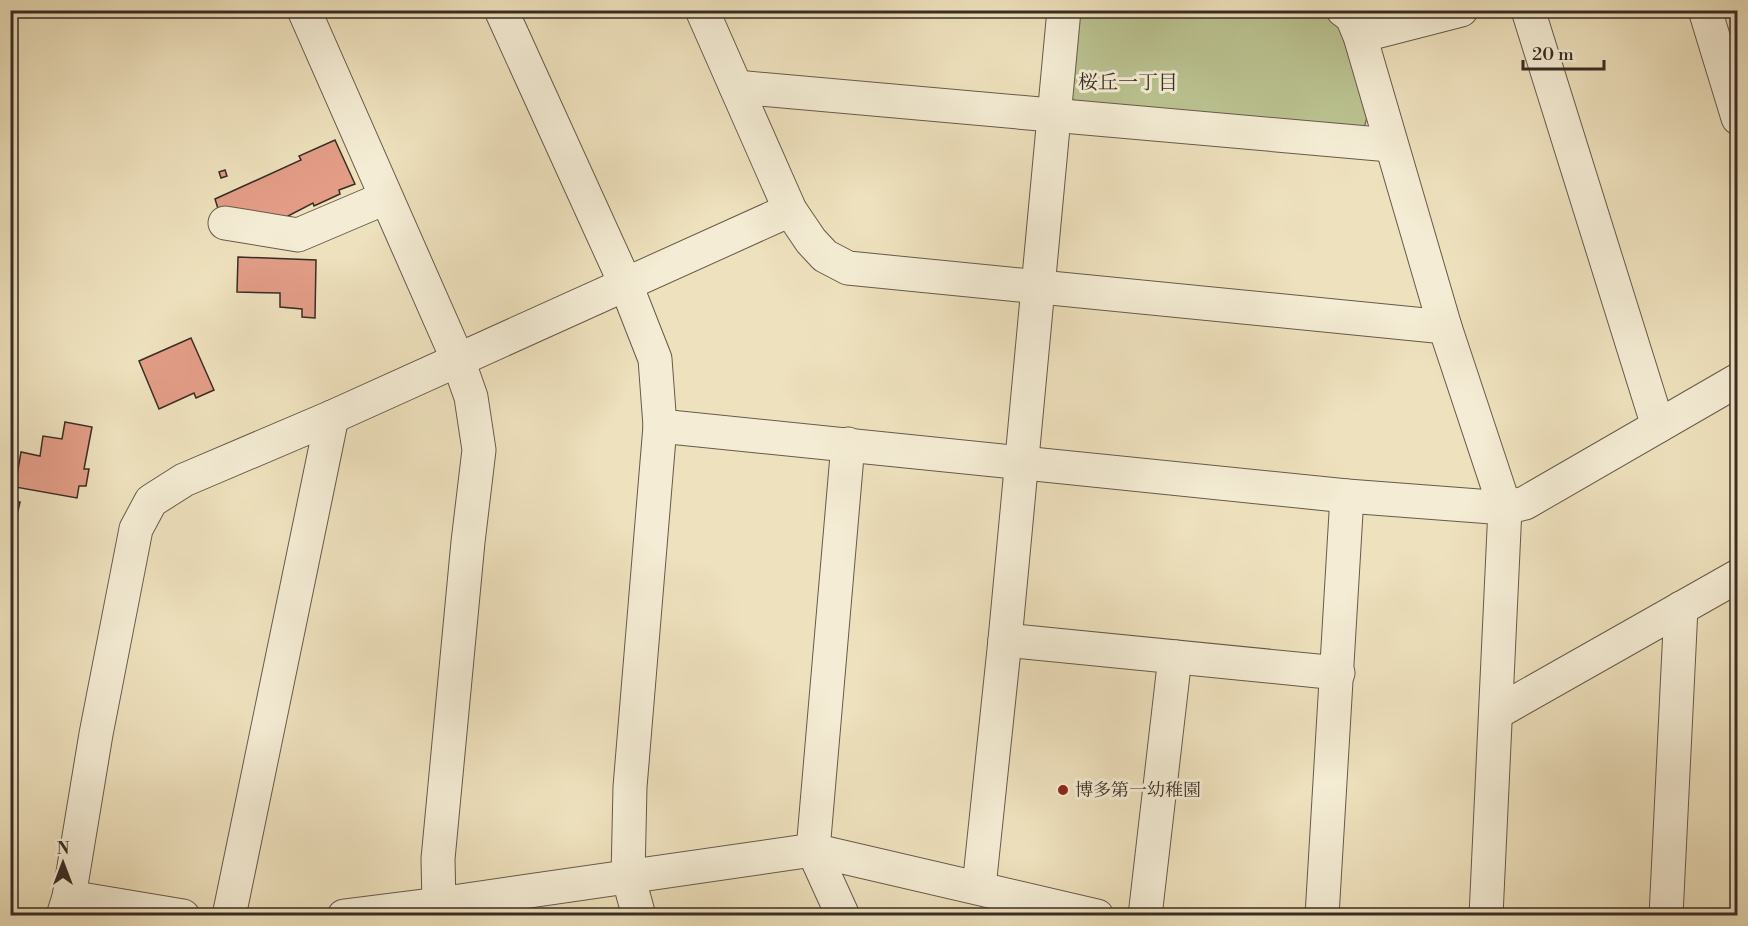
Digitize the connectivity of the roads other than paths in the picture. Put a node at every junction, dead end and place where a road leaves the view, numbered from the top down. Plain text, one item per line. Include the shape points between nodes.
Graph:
1 (304, 10) edge
2 (501, 10) edge
3 (702, 10) edge
4 (1064, 10) edge
5 (1461, 10) edge
6 (1528, 10) edge
7 (1705, 10) edge
8 (1351, 23) edge
9 (735, 87) junction
10 (1054, 115) junction
11 (1737, 118) edge
12 (1390, 145) junction
13 (385, 198) junction
14 (790, 210) junction
15 (225, 223) dead end
16 (626, 285) junction
17 (1038, 288) junction
18 (1445, 327) junction
19 (458, 360) junction
20 (1737, 380) edge
21 (332, 417) junction
22 (660, 426) junction
23 (1658, 426) junction
24 (848, 444) junction
25 (1020, 462) junction
26 (1347, 496) junction
27 (1505, 508) junction
28 (1737, 576) edge
29 (1681, 608) junction
30 (1005, 640) junction
31 (1175, 657) junction
32 (1338, 673) junction
33 (1496, 713) junction
34 (813, 850) junction
35 (628, 876) junction
36 (1001, 899) edge
37 (66, 906) edge
38 (441, 910) edge
39 (183, 915) edge
40 (229, 915) edge
41 (344, 915) edge
42 (639, 915) edge
43 (843, 915) edge
44 (1097, 915) edge
45 (1145, 915) edge
46 (1322, 915) edge
47 (1486, 915) edge
48 (1666, 915) edge

1 - 13 street
2 - 16 street
3 - 9 street
4 - 10 street
5 - 8 street
6 - 23 street
7 - 11 street
8 - 12 street
9 - 10 street
9 - 14 street
10 - 12 street
10 - 17 street
12 - 18 street
13 - 15 street via 298,235
13 - 19 street
14 - 16 street
14 - 17 street via 825,256 848,268
16 - 19 street
16 - 22 street via 655,359
17 - 18 street
17 - 25 street
18 - 27 street
19 - 21 street
19 - 38 street via 471,397 479,450 438,859
20 - 23 street
21 - 37 street via 184,480 151,501 136,530
21 - 40 street
22 - 24 street
22 - 35 street via 630,787
23 - 27 street via 1525,503
24 - 25 street
24 - 34 street
25 - 26 street
25 - 30 street
26 - 27 street
26 - 32 street
27 - 33 street
28 - 29 street
29 - 33 street
29 - 48 street
30 - 31 street
30 - 36 street
31 - 32 street
31 - 45 street
32 - 46 street
33 - 47 street
34 - 35 street
34 - 36 street
34 - 43 street
35 - 38 street
35 - 42 street
36 - 44 street
37 - 39 street
38 - 41 street

